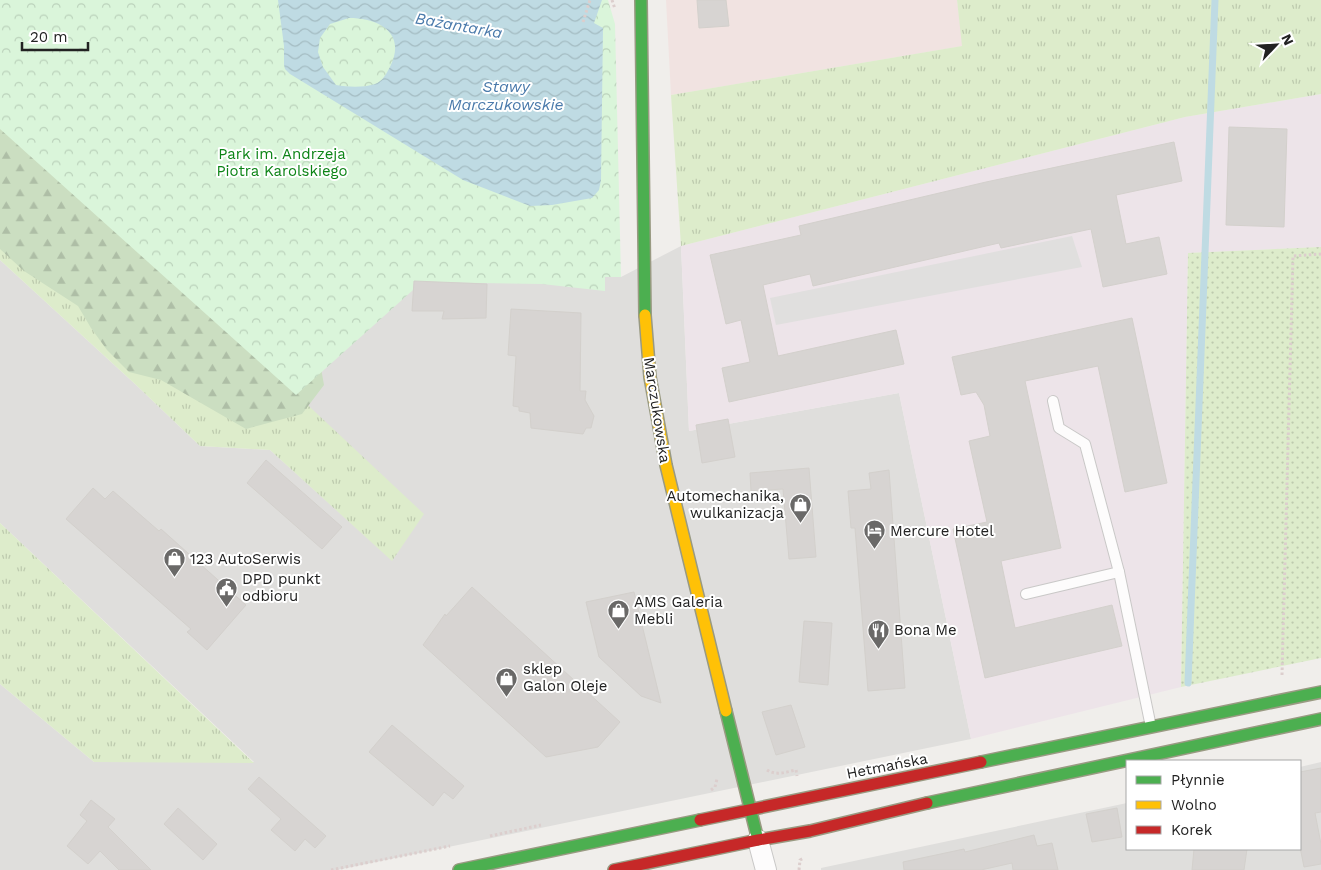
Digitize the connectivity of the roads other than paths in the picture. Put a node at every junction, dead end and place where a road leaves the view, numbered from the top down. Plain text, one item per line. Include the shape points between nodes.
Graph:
1 (640, 0) edge
2 (1054, 401) dead end
3 (1119, 572) junction
4 (1026, 594) dead end
5 (1321, 692) edge
6 (1321, 720) edge
7 (1151, 728) junction
8 (1130, 760) edge
9 (1126, 761) edge
10 (875, 783) junction
11 (874, 805) junction
12 (750, 810) junction
13 (630, 836) junction
14 (758, 840) junction
15 (637, 865) junction
16 (459, 870) edge
17 (614, 870) edge
18 (766, 870) edge

1 - 12 main road, Marczukowska via 644,302 650,377 666,465
2 - 3 lane via 1059,428 1085,444
3 - 4 lane
3 - 7 lane
5 - 7 main road, Hetmańska
6 - 8 main road
7 - 10 main road, Hetmańska
9 - 11 main road via 944,799
10 - 11 main road via 869,791
10 - 12 main road, Hetmańska
11 - 14 main road via 810,831
12 - 13 main road, Hetmańska
12 - 14 main road, Marczukowska
13 - 15 main road via 635,837 642,847
13 - 16 main road, Hetmańska
14 - 15 main road
14 - 18 street
15 - 17 main road

